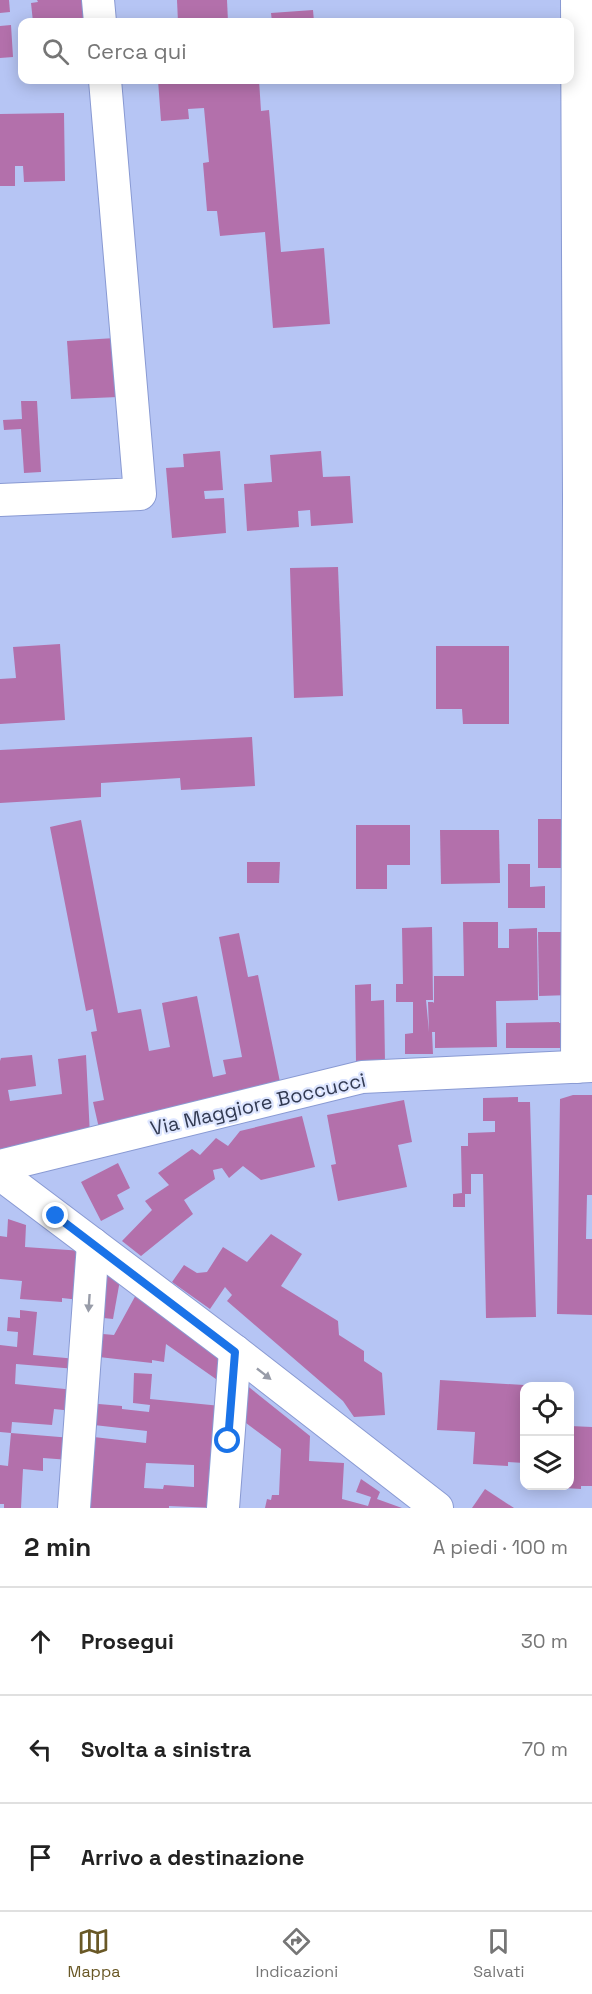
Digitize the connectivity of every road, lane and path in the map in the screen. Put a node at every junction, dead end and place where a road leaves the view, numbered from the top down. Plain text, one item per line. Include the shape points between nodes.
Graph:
1 (98, 0) edge
2 (577, 0) edge
3 (100, 18) edge
4 (105, 84) edge
5 (0, 500) edge
6 (585, 500) edge
7 (584, 1066) edge
8 (0, 1166) edge
9 (0, 1174) edge
10 (93, 1244) junction
11 (235, 1352) junction
12 (74, 1508) edge
13 (223, 1508) edge
14 (437, 1508) edge

1 - 3 street
2 - 6 street
4 - 5 street via 140,494
6 - 7 street
7 - 8 street, Via Maggiore Boccucci via 362,1077
9 - 10 street
10 - 11 street
10 -> 12 street
11 - 13 street
11 -> 14 street

